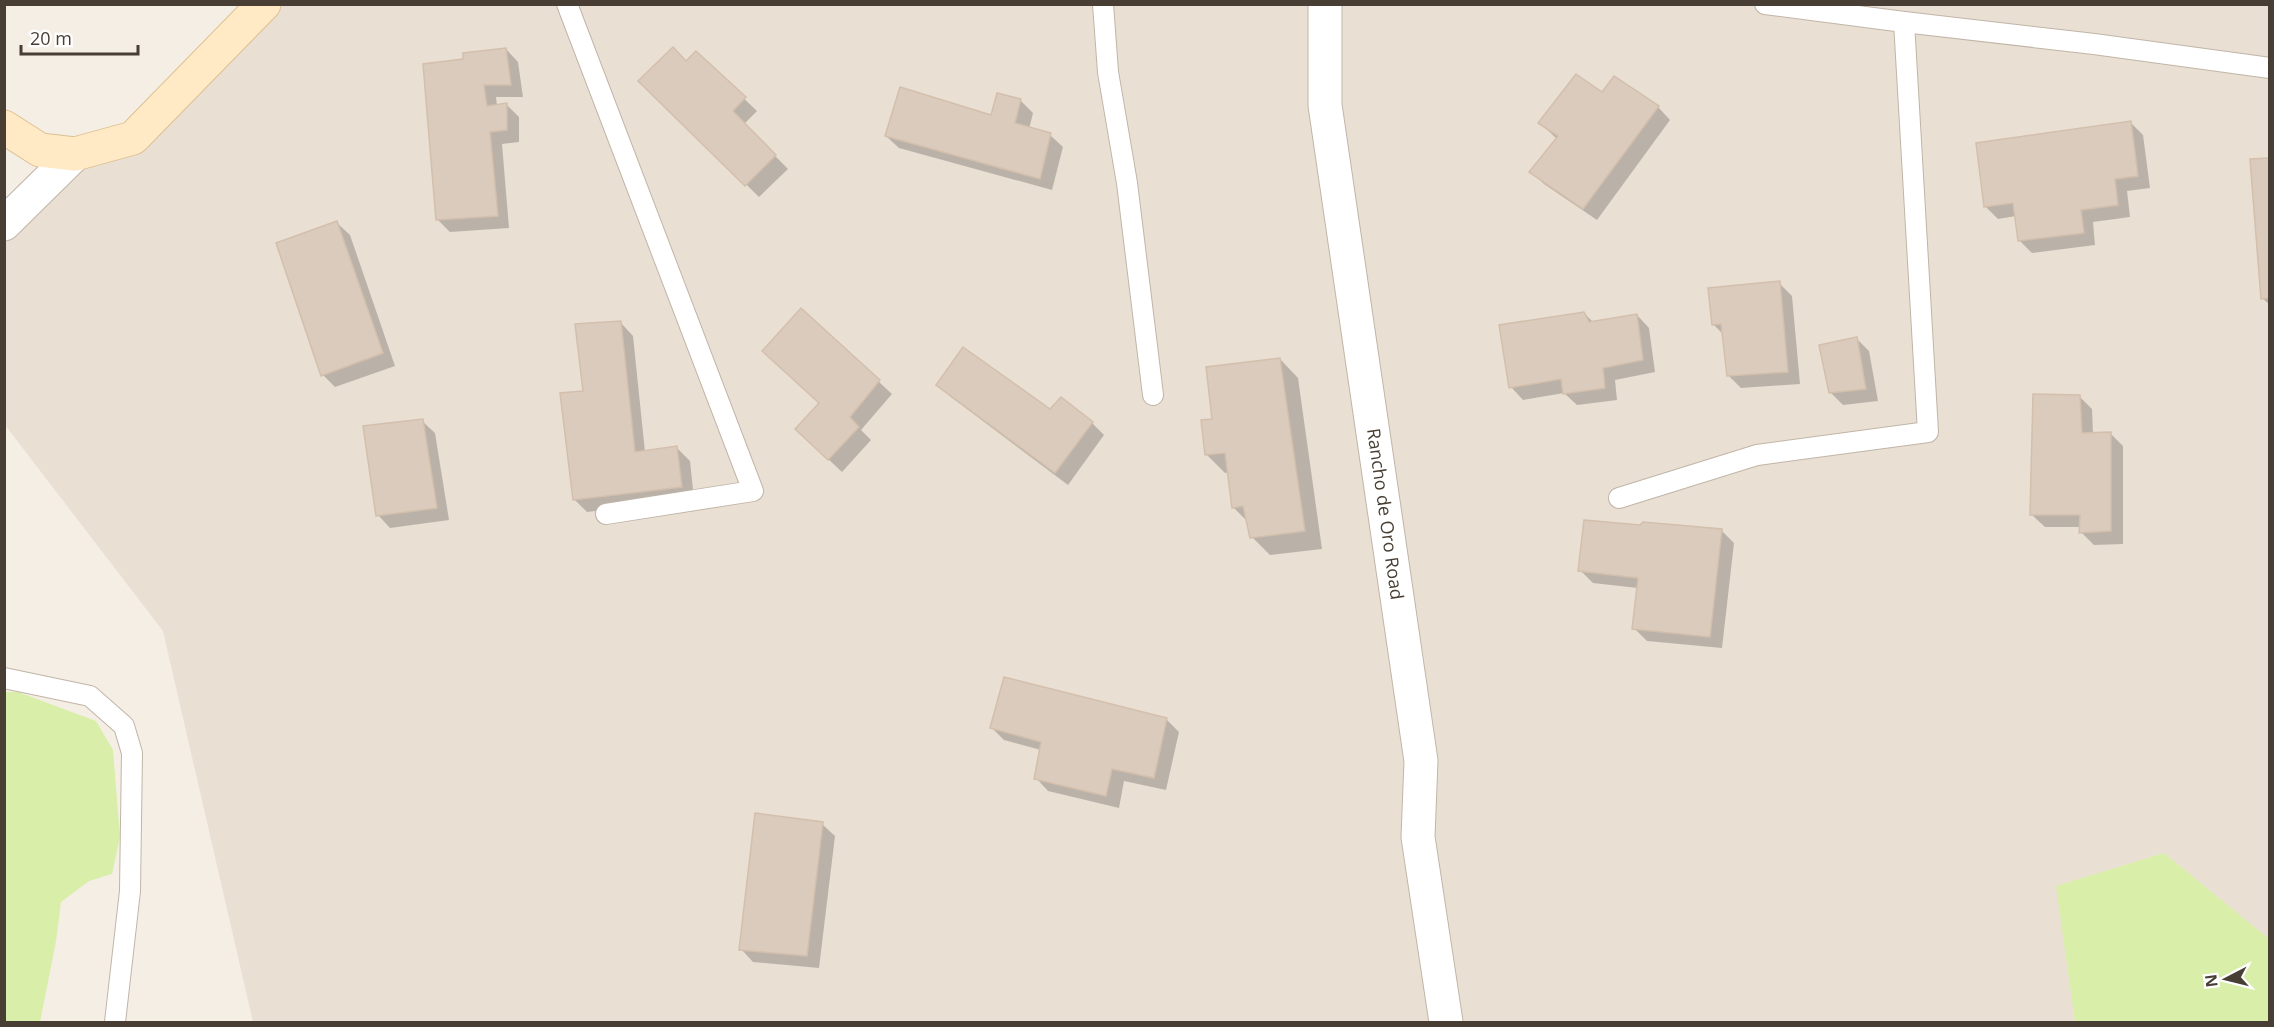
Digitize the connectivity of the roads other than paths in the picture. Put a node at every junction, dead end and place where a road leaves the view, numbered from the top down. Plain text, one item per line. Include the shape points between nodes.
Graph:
1 (264, 4) edge
2 (567, 4) edge
3 (1102, 4) edge
4 (1325, 4) edge
5 (1765, 4) edge
6 (1904, 22) junction
7 (2270, 68) edge
8 (4, 127) edge
9 (75, 154) junction
10 (4, 224) edge
11 (1153, 394) dead end
12 (1619, 498) dead end
13 (606, 514) dead end
14 (4, 678) edge
15 (115, 1023) edge
16 (1446, 1023) edge

1 - 9 street via 133,138
2 - 13 lane via 753,491
3 - 11 lane
4 - 16 street, Rancho de Oro Road via 1325,105 1421,761 1418,837
5 - 6 lane
6 - 7 lane
6 - 12 lane via 1928,432 1757,455
8 - 9 street via 40,150
9 - 10 street
14 - 15 lane via 90,696 124,726 132,753 130,891

